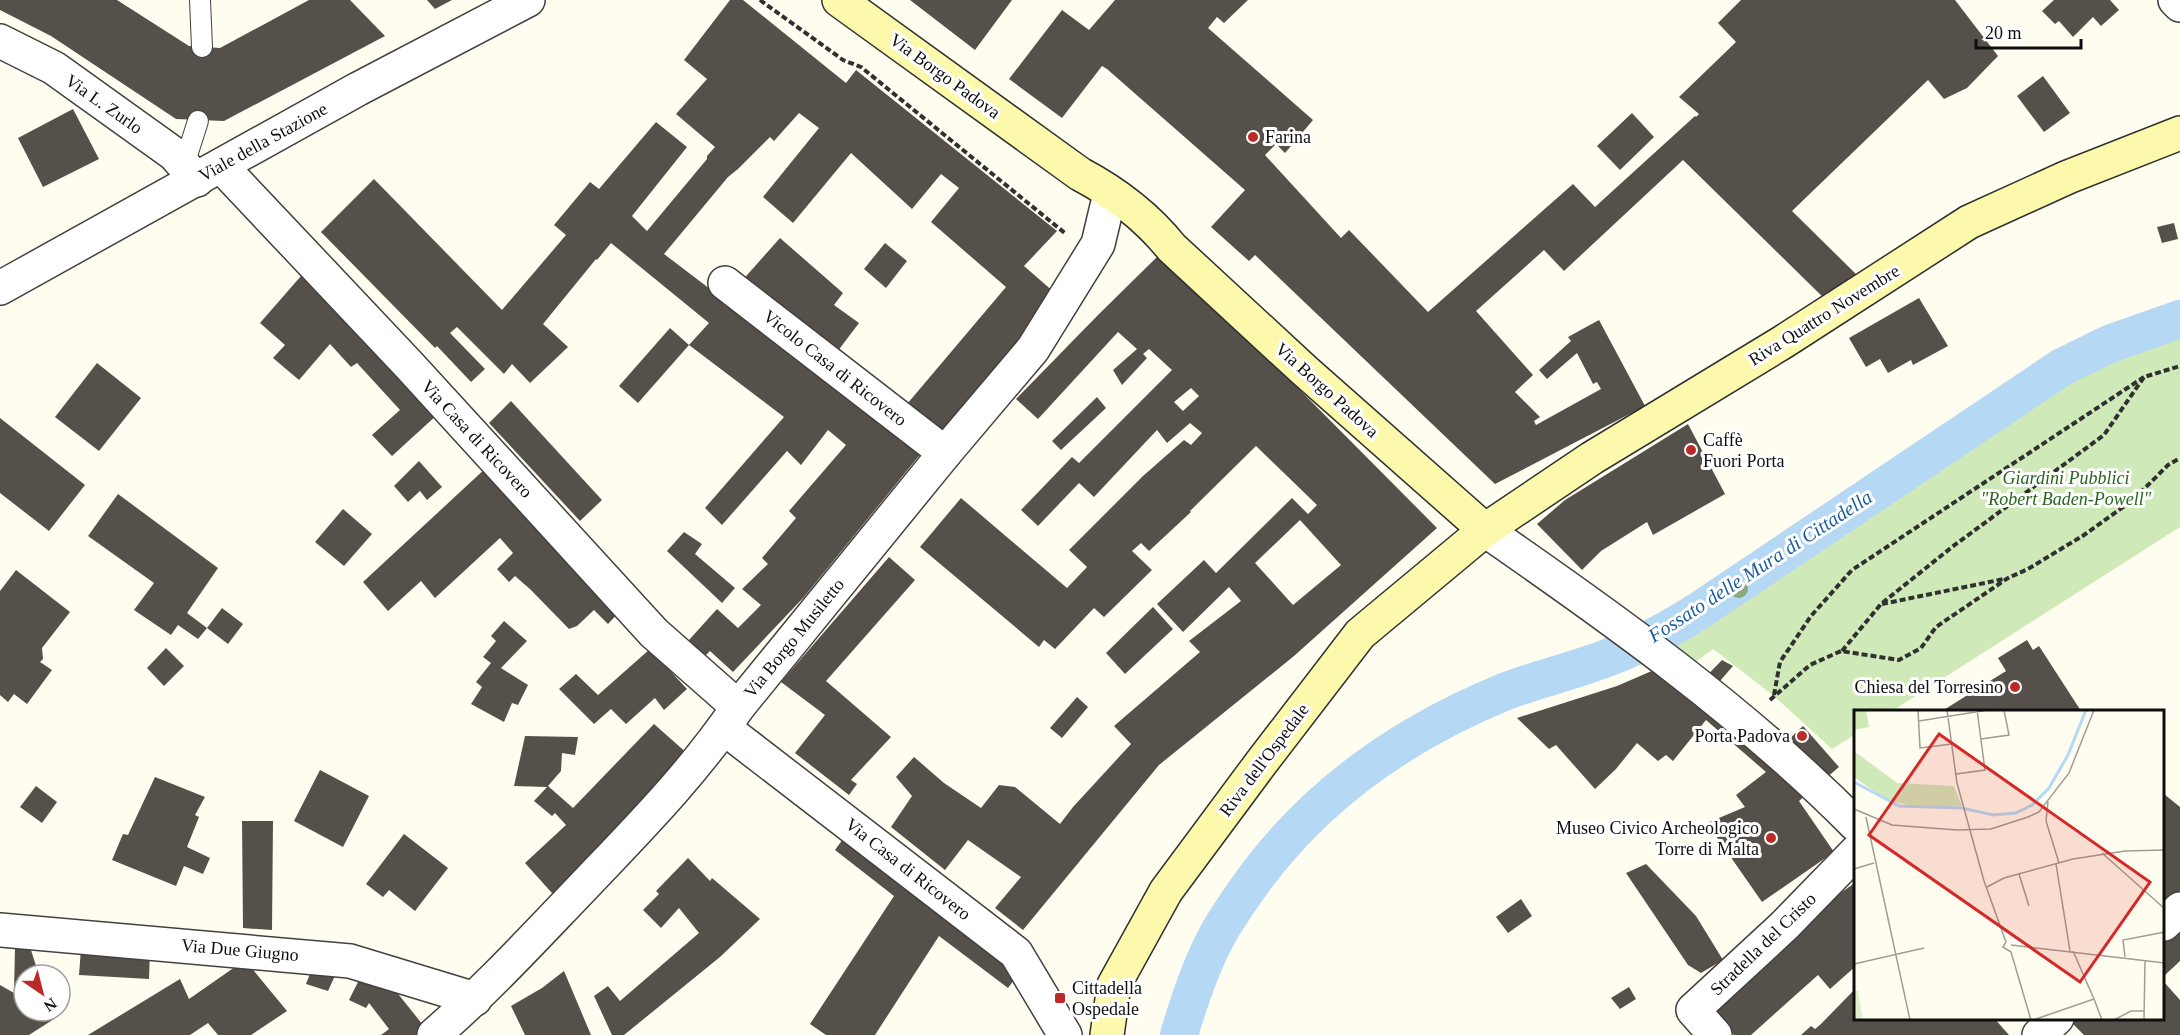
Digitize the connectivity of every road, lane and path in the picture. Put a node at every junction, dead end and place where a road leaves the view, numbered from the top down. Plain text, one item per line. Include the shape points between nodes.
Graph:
1 (200, 0) edge
2 (528, 0) edge
3 (839, 0) edge
4 (2175, 0) edge
5 (2180, 5) edge
6 (0, 41) edge
7 (202, 47) dead end
8 (198, 121) dead end
9 (2180, 133) edge
10 (194, 166) junction
11 (1080, 174) junction
12 (1107, 206) junction
13 (1172, 248) junction
14 (725, 283) dead end
15 (0, 288) edge
16 (2180, 366) edge
17 (2144, 377) junction
18 (945, 453) junction
19 (2180, 458) edge
20 (1485, 530) junction
21 (2008, 578) junction
22 (1881, 604) junction
23 (1841, 651) junction
24 (731, 717) junction
25 (1854, 823) edge
26 (1854, 854) edge
27 (2180, 909) edge
28 (2165, 922) edge
29 (0, 930) edge
30 (475, 999) junction
31 (434, 1035) edge
32 (1065, 1035) edge
33 (1107, 1035) edge
34 (1715, 1035) edge

1 - 7 lane
2 - 10 street, Viale della Stazione via 358,89
3 - 11 street, Via Borgo Padova
4 - 5 street
6 - 10 street, Via L. Zurlo via 54,68
8 - 10 lane
9 - 20 street, Riva Quattro Novembre via 1969,222 1783,342 1592,458
10 - 15 street, Viale della Stazione
10 - 24 street, Via Casa di Ricovero via 409,365
11 - 12 street, Via Borgo Padova
11 - 13 street, Via Borgo Padova via 1105,187 1158,230
12 - 13 street, Via Borgo Padova via 1151,239
12 - 18 street, Via Borgo Musiletto via 1098,244 1034,349
13 - 20 street, Via Borgo Padova
14 - 18 street, Vicolo Casa di Ricovero
16 - 17 path
17 - 22 path via 2104,435
17 - 23 path via 1852,570 1811,616 1780,662 1774,696 1810,665
18 - 24 street, Via Borgo Musiletto
19 - 21 path via 2116,512
20 - 25 street via 1687,675
20 - 33 street, Riva dell'Ospedale via 1360,634 1260,762 1160,901 1114,985
21 - 22 path
21 - 23 path via 1936,627 1921,648 1899,660
22 - 23 path
24 - 30 street, Via Borgo Musiletto via 646,821
24 - 32 street, Via Casa di Ricovero via 1016,953
26 - 34 street, Stradella del Cristo via 1693,1010
27 - 28 street
29 - 30 street, Via Due Giugno via 351,961
30 - 31 street, Via Borgo Musiletto

